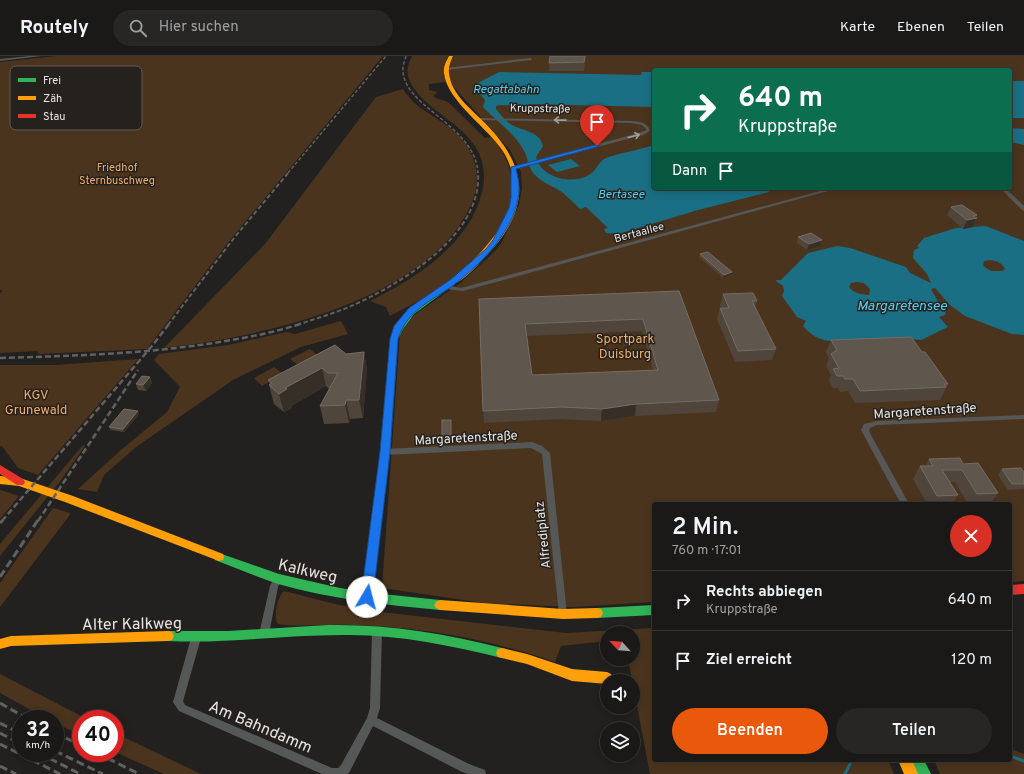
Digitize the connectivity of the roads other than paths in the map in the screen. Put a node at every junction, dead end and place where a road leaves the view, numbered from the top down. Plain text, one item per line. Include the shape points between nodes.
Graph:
1 (34, 56) edge
2 (40, 56) edge
3 (452, 56) edge
4 (530, 59) dead end
5 (0, 60) edge
6 (446, 69) junction
7 (479, 119) junction
8 (513, 168) junction
9 (830, 190) edge
10 (1004, 190) edge
11 (1024, 209) edge
12 (446, 287) junction
13 (1024, 417) edge
14 (385, 452) junction
15 (546, 453) joint
16 (0, 469) edge
17 (0, 480) edge
18 (20, 482) junction
19 (904, 502) edge
20 (278, 579) junction
21 (1024, 589) edge
22 (1012, 590) edge
23 (367, 597) junction
24 (652, 610) edge
25 (563, 614) junction
26 (377, 631) junction
27 (264, 634) junction
28 (196, 638) junction
29 (0, 644) edge
30 (600, 677) edge
31 (371, 720) junction
32 (906, 762) edge
33 (918, 762) edge
34 (481, 774) edge
35 (911, 774) edge
36 (924, 774) edge

1 - 2 street
1 - 5 street
3 - 6 street
4 - 6 street
6 - 7 street via 450,85
7 - 8 street via 502,146
8 -> 7 street, Kruppstraße via 645,133 648,130 643,124 631,122
8 - 12 street via 515,198 497,240
9 - 12 street, Bertaallee via 461,290
10 - 11 street
12 - 14 street via 412,310 398,326 394,339
13 - 19 street, Margaretenstraße via 877,423 867,426 867,435
14 - 15 street, Margaretenstraße via 532,445
14 - 23 street
15 - 25 street, Alfrediplatz
16 - 18 street, Kalkweg
17 - 18 street, Kalkweg
18 - 20 street, Kalkweg
20 - 23 street, Kalkweg
20 - 27 street via 274,586
21 - 22 street
23 - 25 street, Kalkweg via 492,610
24 - 25 street, Kalkweg
26 - 27 street, Alter Kalkweg via 329,630
26 - 30 street via 414,634 467,644 527,659 572,675
26 - 31 street, Am Bahndamm via 375,708
27 - 28 street, Alter Kalkweg
28 - 29 street, Alter Kalkweg via 161,635 11,641
28 - 31 street, Am Bahndamm via 178,702 182,708 332,773 339,773 345,769
31 - 34 street
32 - 35 street
33 - 36 street

